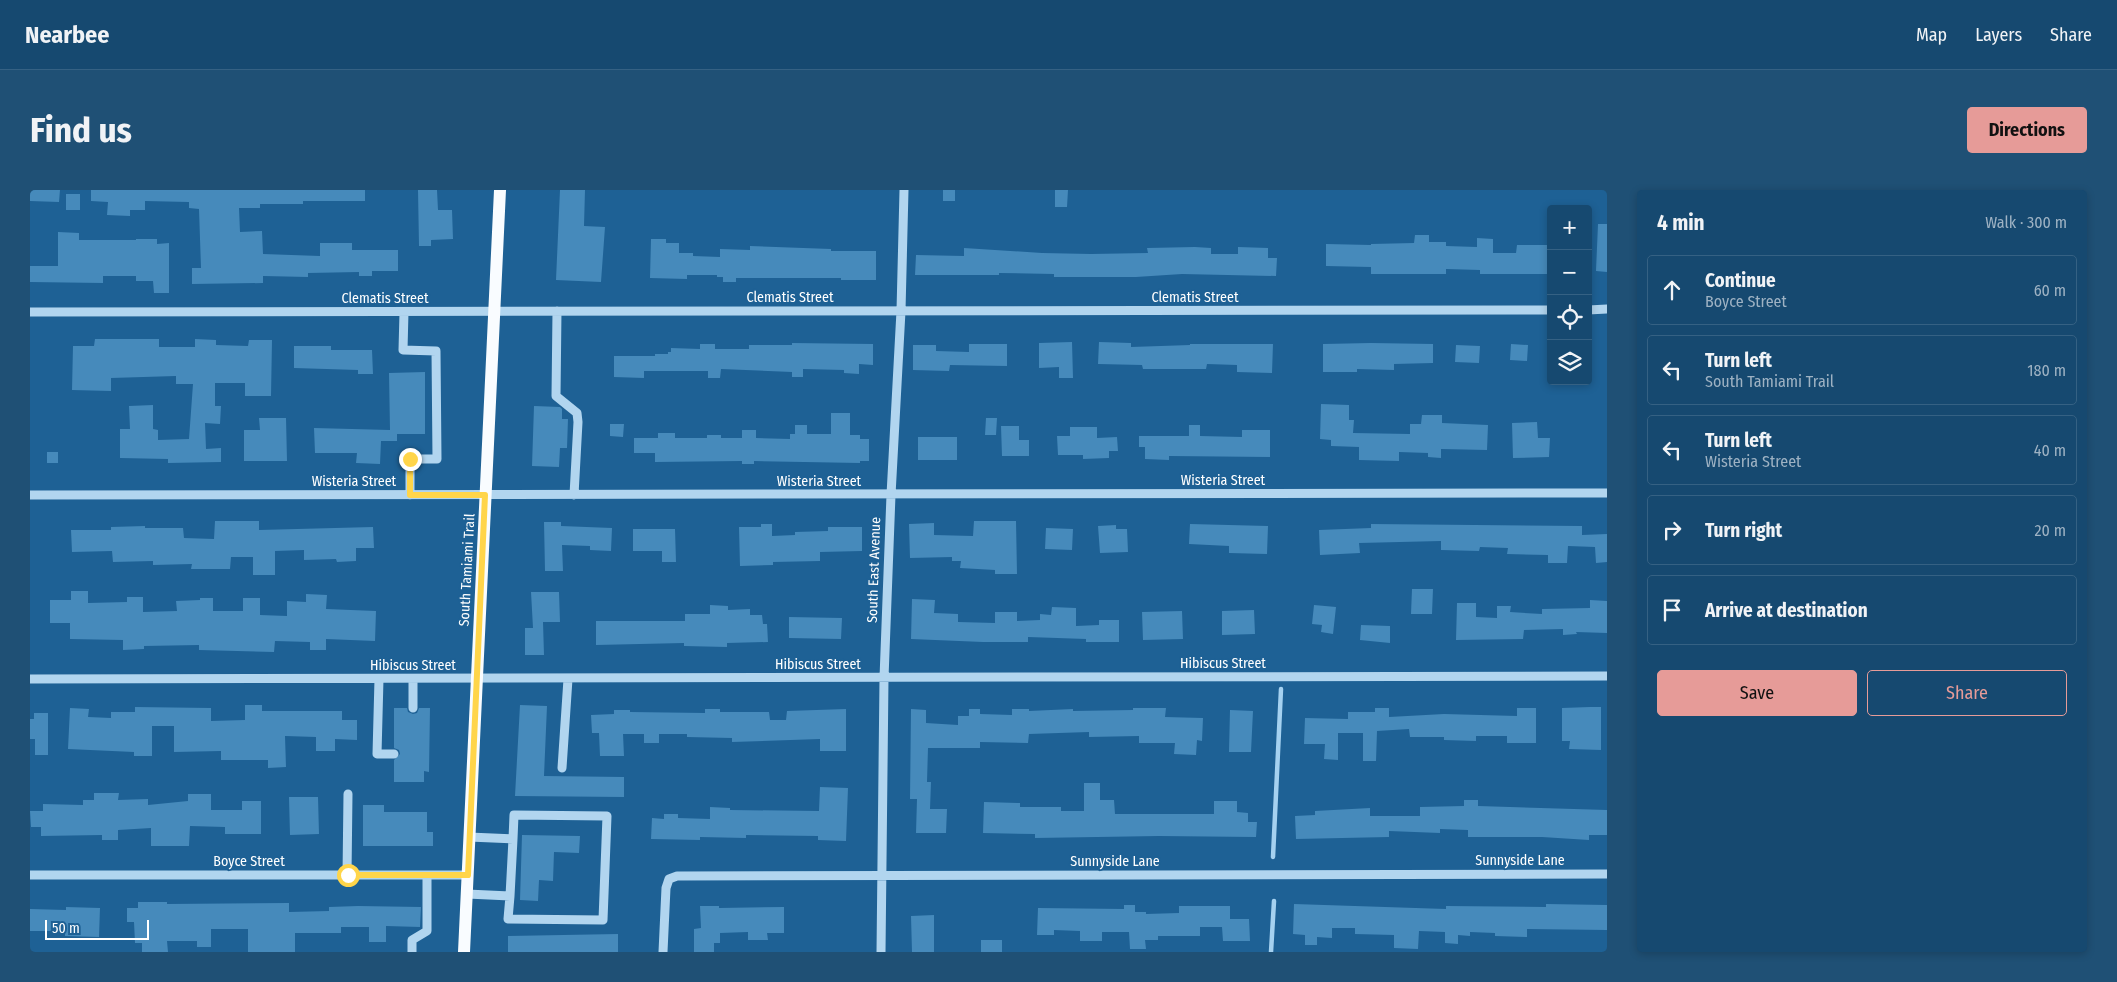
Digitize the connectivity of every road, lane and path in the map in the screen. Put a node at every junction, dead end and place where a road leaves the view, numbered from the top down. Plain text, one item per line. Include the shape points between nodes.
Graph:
1 (500, 190) edge
2 (904, 190) edge
3 (1547, 310) edge
4 (1592, 310) edge
5 (1607, 310) edge
6 (557, 311) junction
7 (901, 311) junction
8 (30, 312) edge
9 (404, 312) junction
10 (494, 312) junction
11 (1607, 493) edge
12 (30, 495) edge
13 (410, 495) junction
14 (485, 495) junction
15 (574, 495) junction
16 (891, 495) junction
17 (1607, 676) edge
18 (884, 678) junction
19 (30, 679) edge
20 (380, 679) junction
21 (413, 679) junction
22 (477, 679) junction
23 (568, 679) junction
24 (413, 708) dead end
25 (394, 754) dead end
26 (562, 768) dead end
27 (348, 794) dead end
28 (469, 838) junction
29 (512, 839) junction
30 (1607, 874) edge
31 (30, 875) edge
32 (348, 875) junction
33 (427, 875) junction
34 (468, 875) junction
35 (881, 875) junction
36 (467, 894) junction
37 (510, 896) junction
38 (412, 952) edge
39 (464, 952) edge
40 (663, 952) edge
41 (881, 952) edge

1 - 10 main road, South Tamiami Trail
2 - 7 street, South East Avenue
3 - 7 street, Clematis Street
4 - 5 street
6 - 7 street, Clematis Street
6 - 10 street, Clematis Street
6 - 15 street via 556,396 577,413 578,422
7 - 16 street, South East Avenue
8 - 9 street, Clematis Street
9 - 10 street, Clematis Street
9 - 13 street via 403,350 436,351 437,459 410,459
10 - 14 main road, South Tamiami Trail
11 - 16 street, Wisteria Street
12 - 13 street, Wisteria Street
13 - 14 street, Wisteria Street
14 - 15 street, Wisteria Street
14 - 22 main road, South Tamiami Trail
15 - 16 street, Wisteria Street
16 - 18 street, South East Avenue
17 - 18 street, Hibiscus Street
18 - 23 street, Hibiscus Street
18 - 35 street, South East Avenue
19 - 20 street, Hibiscus Street
20 - 21 street, Hibiscus Street
20 - 25 street via 377,754
21 - 22 street, Hibiscus Street
21 - 24 street
22 - 23 street, Hibiscus Street
22 - 28 main road, South Tamiami Trail
23 - 26 street
27 - 32 street
28 - 29 street
28 - 34 main road, South Tamiami Trail
29 - 37 street
29 - 37 street via 514,815 607,816 603,920 508,919
30 - 35 street, Sunnyside Lane
31 - 32 street, Boyce Street
32 - 33 street, Boyce Street
33 - 34 street, Boyce Street
33 - 38 street via 427,931 412,940
34 - 36 main road, South Tamiami Trail
35 - 40 street, Sunnyside Lane via 677,876 669,879 666,888
35 - 41 street, South East Avenue
36 - 37 street
36 - 39 main road, South Tamiami Trail

